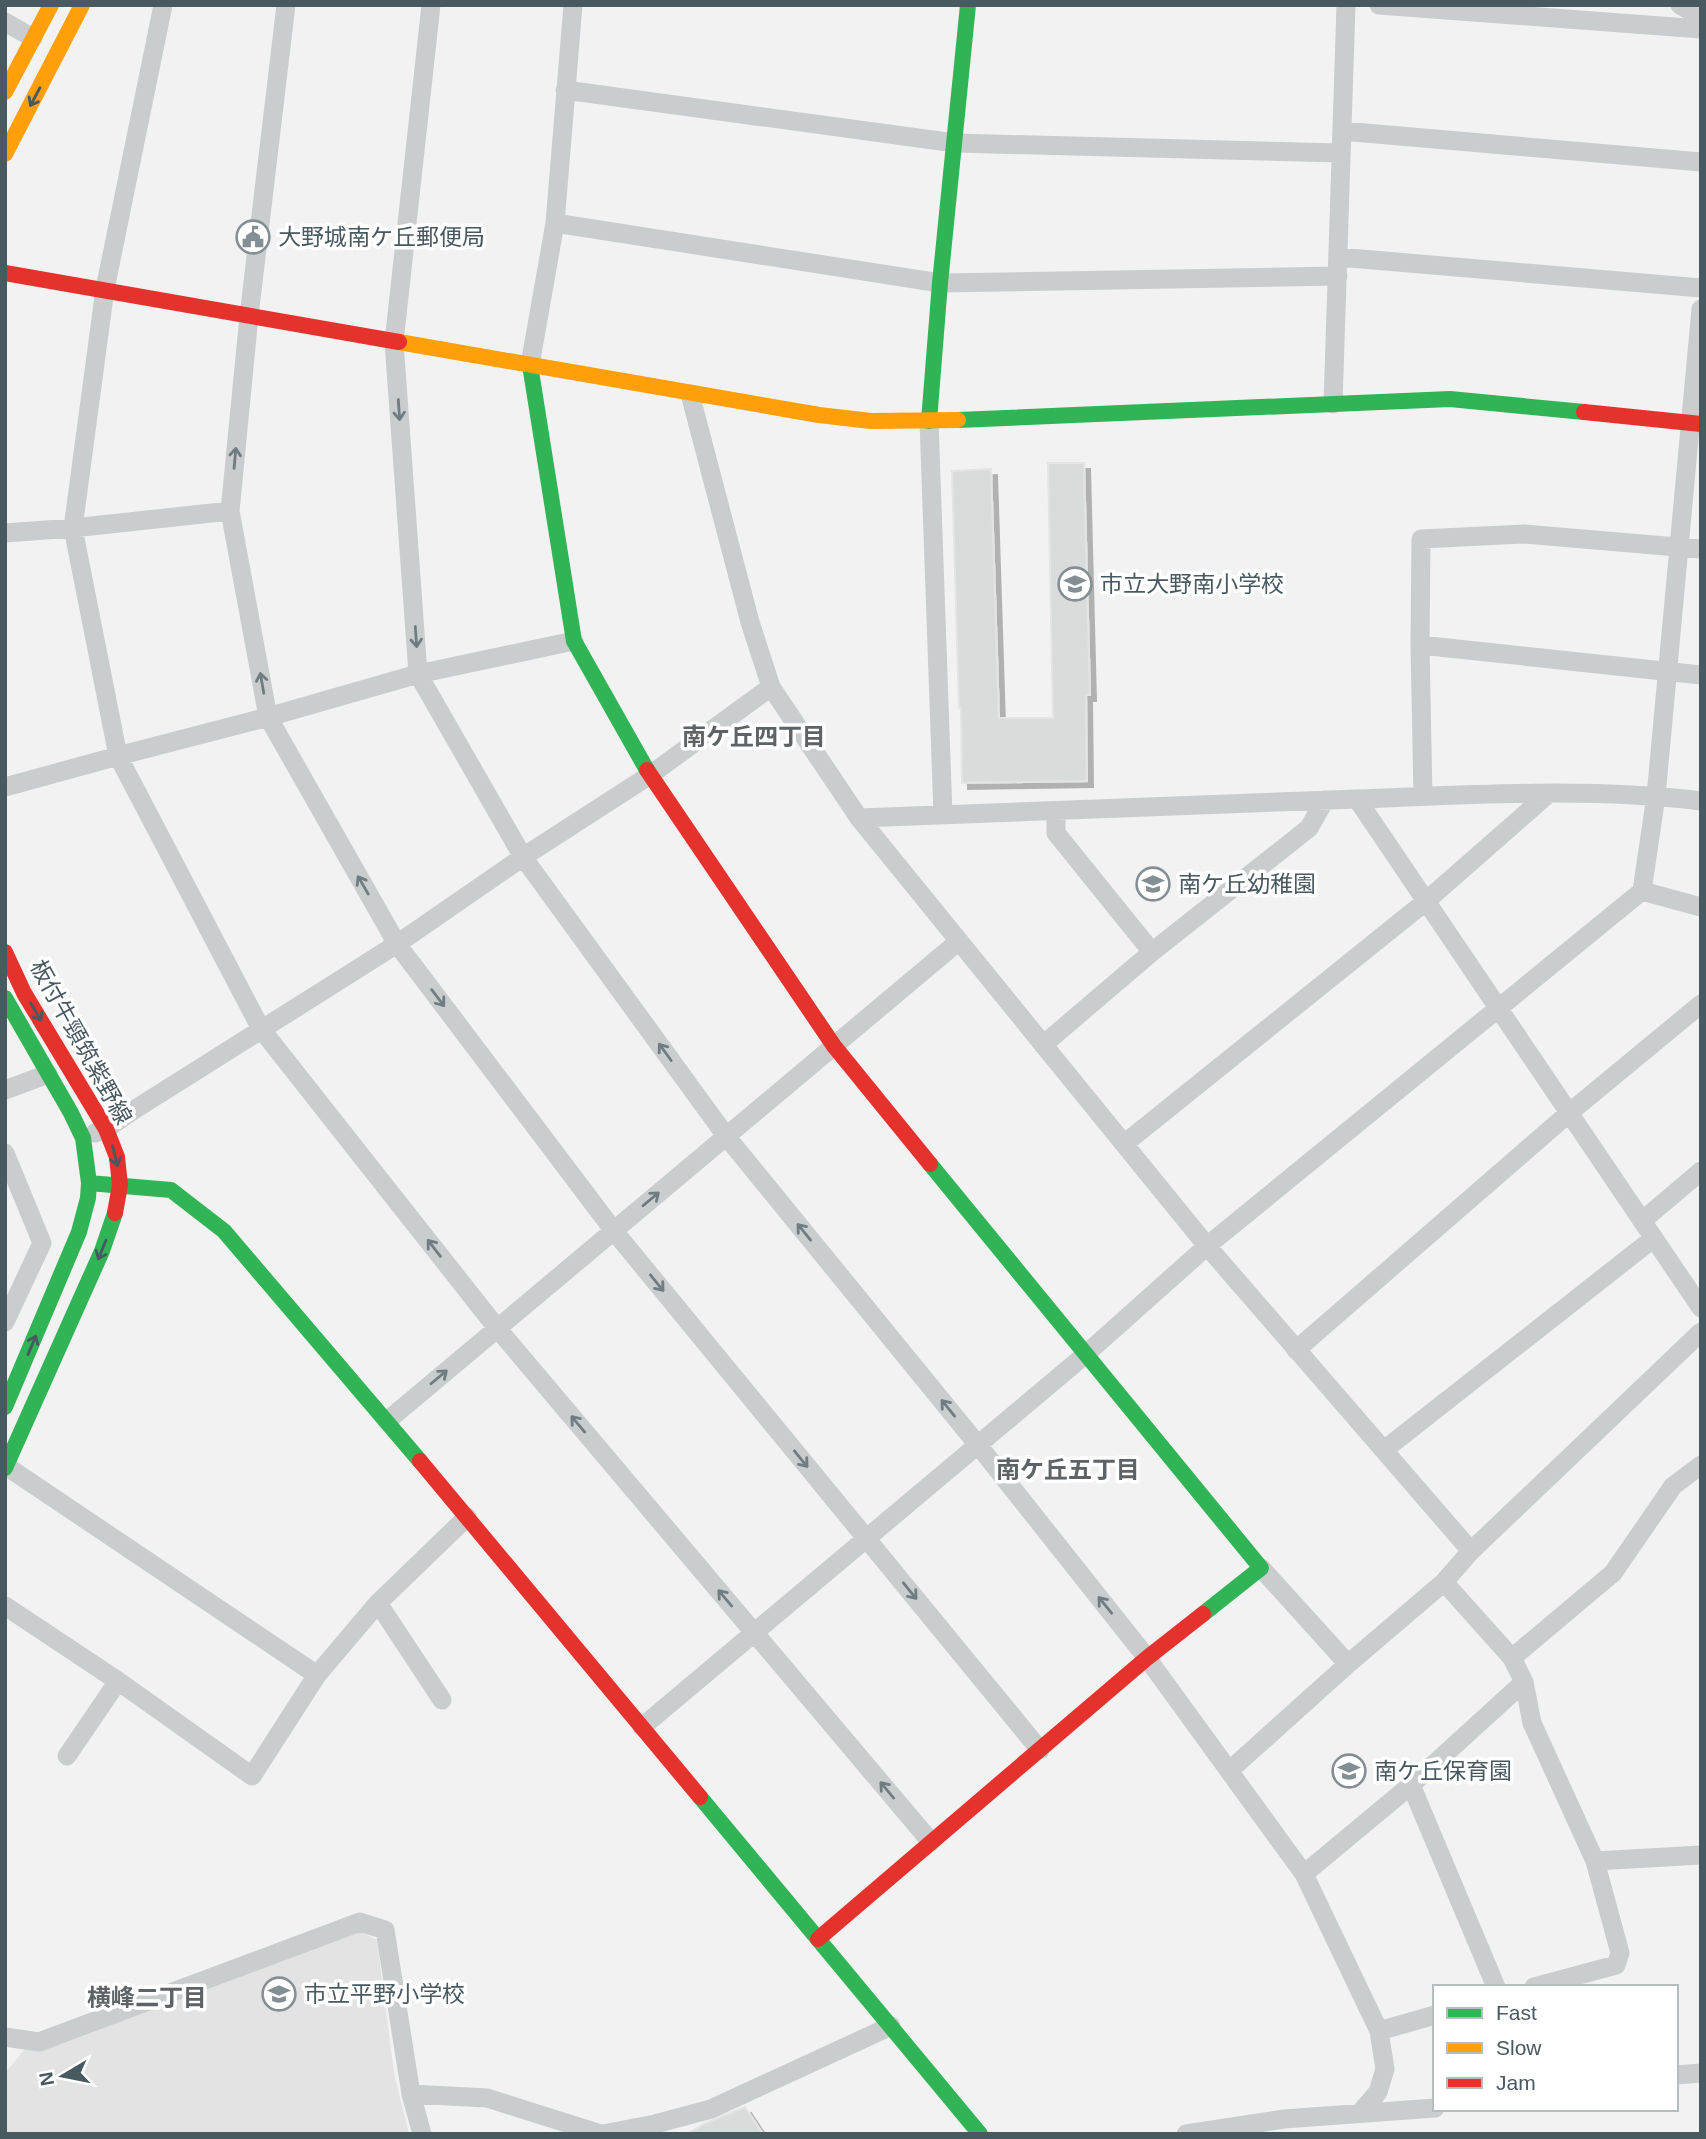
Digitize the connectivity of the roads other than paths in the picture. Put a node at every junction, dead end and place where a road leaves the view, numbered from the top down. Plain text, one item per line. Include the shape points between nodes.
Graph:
1 (51, 5) edge
2 (82, 5) edge
3 (163, 5) edge
4 (286, 5) edge
5 (431, 5) edge
6 (573, 5) edge
7 (968, 5) edge
8 (1346, 5) edge
9 (1379, 5) edge
10 (1680, 5) edge
11 (1701, 17) edge
12 (5, 22) edge
13 (1701, 29) edge
14 (33, 38) junction
15 (565, 90) junction
16 (5, 92) edge
17 (1342, 131) junction
18 (956, 143) junction
19 (1341, 153) junction
20 (5, 154) edge
21 (1701, 162) edge
22 (555, 223) junction
23 (1338, 266) junction
24 (5, 274) edge
25 (940, 284) junction
26 (1701, 288) edge
27 (105, 289) junction
28 (1701, 309) edge
29 (249, 316) junction
30 (394, 342) junction
31 (530, 365) junction
32 (691, 394) junction
33 (1334, 404) junction
34 (929, 421) junction
35 (1695, 423) edge
36 (230, 511) junction
37 (73, 528) junction
38 (5, 533) edge
39 (1678, 547) junction
40 (1701, 549) edge
41 (574, 641) junction
42 (1420, 645) junction
43 (1667, 672) junction
44 (418, 674) junction
45 (1701, 676) edge
46 (771, 687) junction
47 (268, 717) junction
48 (118, 756) junction
49 (650, 775) junction
50 (5, 787) edge
51 (1549, 794) junction
52 (1423, 796) junction
53 (1656, 796) junction
54 (1357, 799) junction
55 (1325, 800) junction
56 (1701, 801) edge
57 (1056, 811) junction
58 (943, 815) junction
59 (859, 818) junction
60 (523, 857) junction
61 (1642, 891) junction
62 (1425, 902) junction
63 (1701, 907) edge
64 (959, 941) junction
65 (397, 944) junction
66 (5, 951) edge
67 (1152, 952) junction
68 (5, 998) edge
69 (1701, 1004) edge
70 (1498, 1009) junction
71 (261, 1029) junction
72 (1044, 1045) junction
73 (834, 1046) junction
74 (48, 1074) junction
75 (5, 1090) edge
76 (1569, 1113) junction
77 (106, 1129) junction
78 (726, 1136) junction
79 (83, 1138) junction
80 (1125, 1144) junction
81 (5, 1153) edge
82 (1701, 1171) edge
83 (89, 1183) junction
84 (120, 1185) junction
85 (1642, 1221) junction
86 (614, 1231) junction
87 (1654, 1238) junction
88 (1207, 1246) junction
89 (1701, 1308) edge
90 (5, 1322) edge
91 (497, 1328) junction
92 (1701, 1332) edge
93 (1296, 1350) junction
94 (1086, 1354) junction
95 (5, 1408) edge
96 (387, 1421) junction
97 (978, 1445) junction
98 (1384, 1450) junction
99 (1701, 1465) edge
100 (6, 1467) edge
101 (467, 1517) junction
102 (867, 1538) junction
103 (1471, 1551) junction
104 (1261, 1567) junction
105 (1444, 1581) junction
106 (379, 1603) junction
107 (5, 1606) edge
108 (754, 1633) junction
109 (1147, 1658) junction
110 (1512, 1658) junction
111 (1348, 1664) junction
112 (317, 1675) junction
113 (118, 1681) junction
114 (1524, 1682) junction
115 (442, 1700) dead end
116 (642, 1727) junction
117 (1040, 1750) junction
118 (67, 1756) dead end
119 (1229, 1771) junction
120 (1411, 1785) junction
121 (931, 1842) junction
122 (1701, 1855) edge
123 (1595, 1861) junction
124 (1304, 1874) junction
125 (818, 1939) junction
126 (1495, 1985) edge
127 (1541, 1985) edge
128 (1433, 2016) edge
129 (891, 2026) junction
130 (1379, 2031) junction
131 (5, 2037) edge
132 (1701, 2073) edge
133 (1678, 2075) edge
134 (411, 2094) junction
135 (1433, 2108) edge
136 (1360, 2113) junction
137 (422, 2134) edge
138 (602, 2134) edge
139 (980, 2134) edge
140 (1185, 2134) edge

1 - 14 street
2 -> 20 street
3 - 27 street
4 - 29 street
5 - 30 street
6 - 15 street
7 - 18 street
8 - 17 street
9 - 13 street
10 - 11 street
12 - 14 street
14 - 16 street
15 - 18 street
15 - 22 street
17 - 19 street
17 - 21 street
18 - 19 street
18 - 25 street
19 - 23 street
22 - 25 street
22 - 31 street
23 - 25 street
23 - 26 street
23 - 33 street
24 - 27 street
25 - 34 street
27 - 29 street
27 - 37 street
28 - 35 street
29 - 30 street
36 -> 29 street
30 - 31 street
30 -> 44 street
31 - 32 street
31 - 41 street
32 - 34 street via 871,421
32 - 46 street
33 - 34 street
33 - 35 street via 1450,399
34 - 58 street
35 - 39 street
36 - 37 street
47 -> 36 street
37 - 38 street
37 - 48 street
39 - 40 street
39 - 42 street via 1524,534 1421,539
39 - 43 street
41 - 44 street
41 - 49 street
42 - 43 street
42 - 52 street
43 - 45 street
43 - 53 street
44 - 47 street
44 - 60 street
46 - 49 street
46 - 59 street
47 - 48 street
65 -> 47 street
48 - 50 street
48 - 71 street
49 - 60 street
49 - 73 street
51 - 52 street
51 - 53 street
51 - 62 street
52 - 54 street
53 - 56 street
53 - 61 street
54 - 55 street
54 - 62 street
55 - 57 street
55 - 67 street via 1309,828
57 - 58 street
57 - 67 street via 1056,833
58 - 59 street
59 - 64 street
60 - 65 street
78 -> 60 street
61 - 63 street
61 - 70 street
62 - 70 street
62 - 80 street
64 - 72 street
64 - 73 street
65 - 71 street
65 -> 86 street
66 -> 77 street, 板付牛頸筑紫野線 via 24,993
67 - 72 street
68 - 74 street, 板付牛頸筑紫野線
69 - 76 street
70 - 76 street
70 - 88 street
71 - 77 street
91 -> 71 street
72 - 80 street
73 - 78 street
73 - 94 street
74 - 75 street
74 - 79 street, 板付牛頸筑紫野線
76 - 85 street
76 - 93 street
77 - 79 street
77 -> 84 street, 板付牛頸筑紫野線 via 117,1157
86 -> 78 street
97 -> 78 street
79 - 83 street, 板付牛頸筑紫野線
80 - 88 street
81 - 90 street via 42,1243
82 - 85 street
83 - 84 street
95 -> 83 street, 板付牛頸筑紫野線 via 79,1232
84 - 96 street via 171,1190 224,1231
84 -> 100 street, 板付牛頸筑紫野線 via 102,1251
85 - 87 street
86 - 91 street
86 -> 102 street
87 - 89 street
87 - 98 street
88 - 93 street
88 - 94 street
96 -> 91 street
108 -> 91 street
92 - 103 street
93 - 98 street
94 - 97 street
94 - 104 street
96 - 101 street
97 - 102 street
109 -> 97 street
98 - 103 street
99 - 110 street via 1673,1486 1613,1573
100 - 112 street
101 - 106 street
101 - 116 street
102 - 108 street
102 -> 117 street
103 - 105 street
104 - 109 street
104 - 111 street
105 - 110 street
105 - 111 street
106 - 112 street
106 - 115 street
107 - 113 street
108 - 116 street
121 -> 108 street
109 - 117 street
109 - 119 street
110 - 114 street
111 - 119 street
112 - 113 street via 252,1776
113 - 118 street
114 - 120 street
114 - 123 street via 1532,1723
116 - 125 street
117 - 121 street
119 - 124 street
120 - 124 street
120 - 126 street
121 - 125 street
122 - 123 street
123 - 127 street via 1620,1953 1616,1965
124 - 130 street
125 - 129 street
128 - 130 street
129 - 138 street via 711,2109
129 - 139 street
130 - 136 street via 1385,2069 1378,2092
131 - 134 street via 39,2042 360,1922 385,1930
132 - 133 street
134 - 137 street
134 - 138 street via 487,2098
135 - 136 street
136 - 140 street

